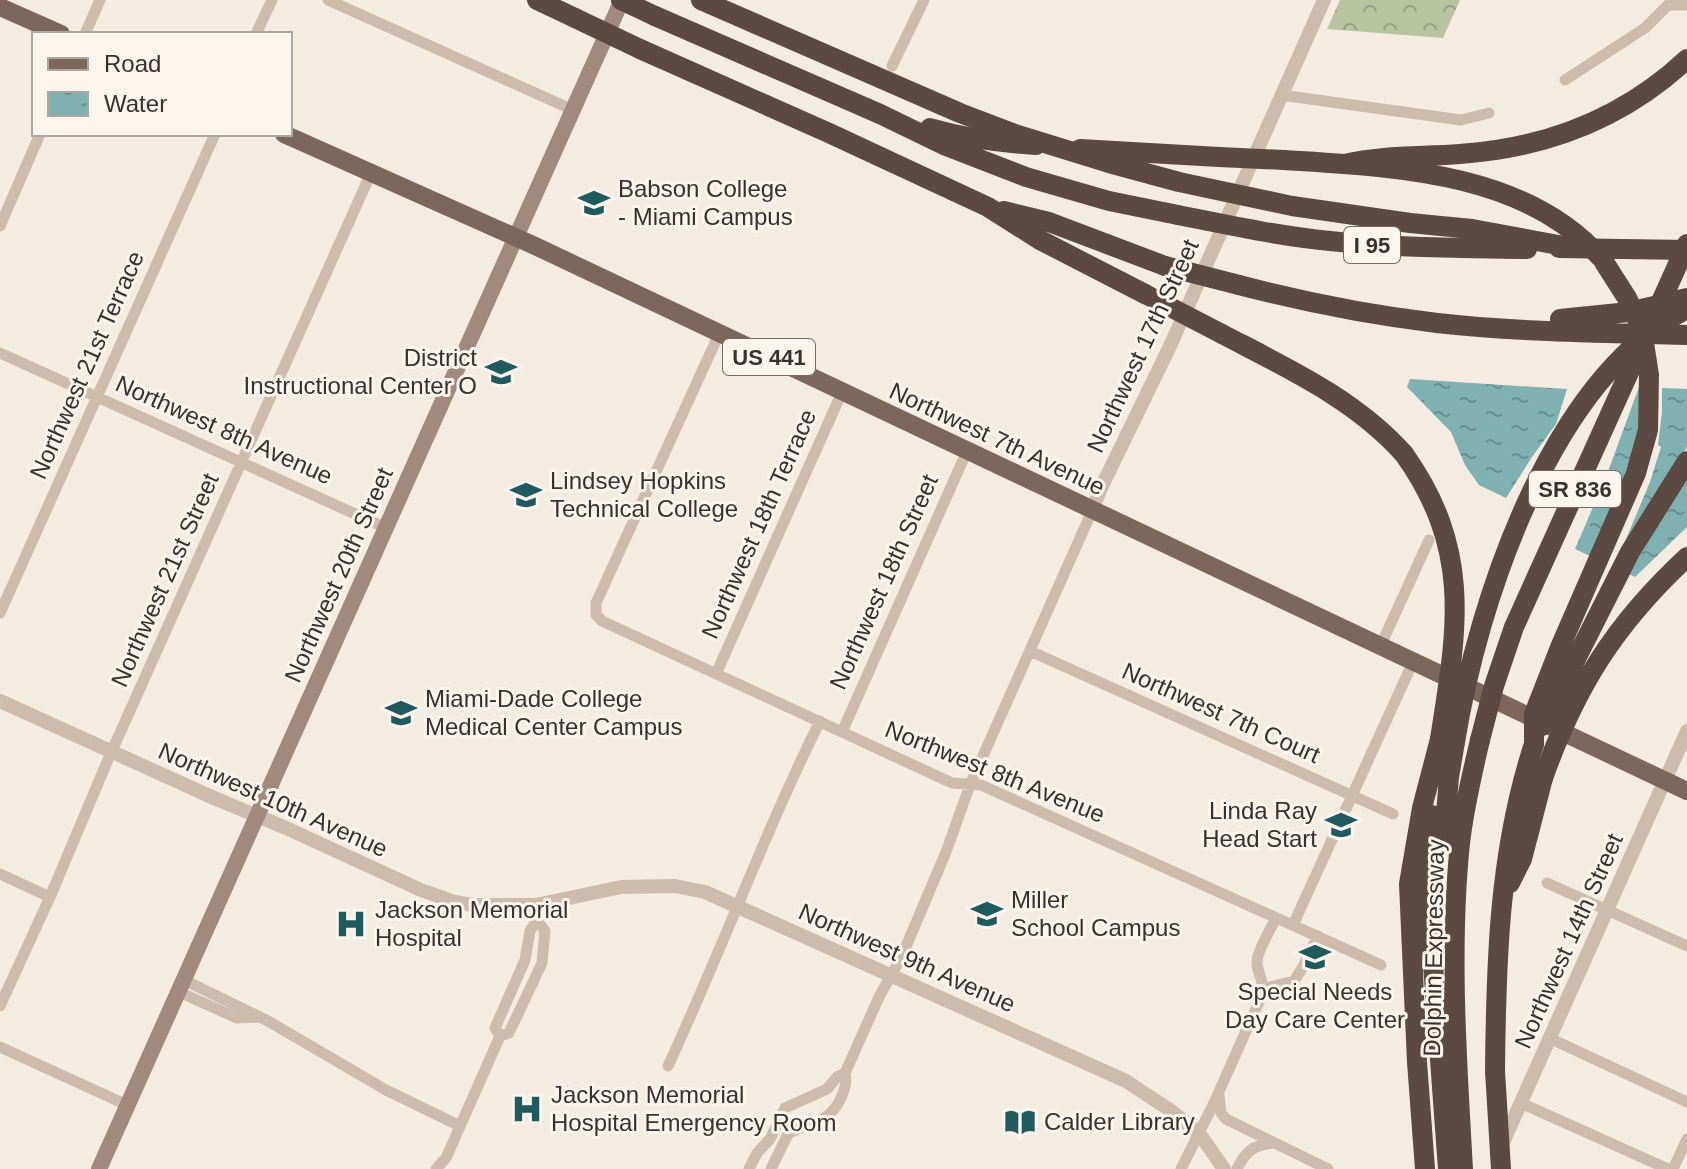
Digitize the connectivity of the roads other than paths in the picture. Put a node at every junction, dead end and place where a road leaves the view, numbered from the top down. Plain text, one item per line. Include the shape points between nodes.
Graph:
1 (100, 0) edge
2 (272, 0) edge
3 (328, 0) edge
4 (537, 0) edge
5 (622, 0) edge
6 (701, 0) edge
7 (924, 0) edge
8 (1324, 0) edge
9 (1687, 5) edge
10 (0, 7) edge
11 (56, 32) edge
12 (86, 32) edge
13 (257, 32) edge
14 (1687, 59) edge
15 (892, 66) dead end
16 (1565, 80) dead end
17 (1281, 95) junction
18 (573, 110) junction
19 (1489, 113) dead end
20 (880, 114) junction
21 (39, 136) edge
22 (214, 136) edge
23 (288, 136) edge
24 (1345, 164) junction
25 (371, 173) junction
26 (988, 207) junction
27 (0, 226) edge
28 (516, 238) junction
29 (1569, 247) junction
30 (1687, 247) edge
31 (1687, 298) edge
32 (1687, 309) edge
33 (1510, 328) junction
34 (719, 334) junction
35 (1687, 335) edge
36 (0, 353) edge
37 (842, 392) junction
38 (97, 397) junction
39 (967, 451) junction
40 (1687, 461) edge
41 (243, 462) junction
42 (1092, 511) junction
43 (386, 528) junction
44 (1429, 540) dead end
45 (1687, 557) edge
46 (0, 613) edge
47 (1380, 647) junction
48 (1030, 651) junction
49 (1413, 662) junction
50 (716, 674) junction
51 (0, 701) edge
52 (820, 721) junction
53 (1687, 731) edge
54 (842, 732) junction
55 (1447, 741) junction
56 (1534, 744) junction
57 (112, 752) junction
58 (1534, 775) junction
59 (1665, 782) junction
60 (970, 785) junction
61 (1687, 791) edge
62 (1352, 796) junction
63 (1393, 814) dead end
64 (257, 816) junction
65 (0, 874) edge
66 (1547, 883) dead end
67 (50, 897) junction
68 (536, 905) junction
69 (737, 906) junction
70 (1608, 910) junction
71 (1276, 918) junction
72 (537, 920) junction
73 (1293, 925) junction
74 (1318, 936) junction
75 (1687, 946) edge
76 (1381, 965) dead end
77 (891, 976) junction
78 (181, 986) junction
79 (1263, 993) junction
80 (0, 1006) edge
81 (1455, 1017) junction
82 (500, 1036) junction
83 (1549, 1038) junction
84 (0, 1047) edge
85 (668, 1066) dead end
86 (845, 1073) junction
87 (1219, 1093) junction
88 (1687, 1102) edge
89 (795, 1103) junction
90 (1521, 1103) junction
91 (127, 1105) junction
92 (808, 1125) junction
93 (460, 1126) junction
94 (1199, 1133) junction
95 (1687, 1139) edge
96 (1274, 1143) junction
97 (446, 1163) edge
98 (99, 1169) edge
99 (436, 1169) edge
100 (749, 1169) edge
101 (771, 1169) edge
102 (1181, 1169) edge
103 (1224, 1169) edge
104 (1237, 1169) edge
105 (1328, 1169) edge
106 (1425, 1169) edge
107 (1448, 1169) edge
108 (1463, 1169) edge
109 (1491, 1169) edge
110 (1501, 1169) edge
111 (1671, 1169) edge

1 - 12 street
2 - 13 street
3 - 18 street
4 - 26 highway, bridge
5 - 18 main road, Northwest 20th Street
5 - 20 highway, I 95, bridge
6 - 29 highway, bridge via 960,113 1109,163 1292,206
7 - 15 street
8 - 17 street, Northwest 17th Street
9 - 16 street via 1668,5 1645,28
10 - 11 main road
14 - 24 highway via 1630,104 1545,140 1483,152
17 - 19 street via 1461,120
17 - 42 street, Northwest 17th Street
18 - 28 main road, Northwest 20th Street
20 - 24 highway, bridge via 994,142
20 - 29 highway, I 95, bridge via 1026,177 1178,215 1342,242
21 - 27 street
22 - 38 street, Northwest 21st Terrace
23 - 25 main road, Northwest 7th Avenue / US 441
24 - 56 highway, bridge via 1433,175 1526,203 1587,244 1604,262 1637,319 1650,384 1648,430 1640,463 1534,714
25 - 28 main road, Northwest 7th Avenue / US 441
25 - 41 street, Northwest 21st Street
26 - 33 highway, bridge via 1239,285 1357,312
26 - 55 highway, bridge via 1040,240 1301,375 1348,405 1404,454 1435,505 1452,563 1455,633
28 - 34 main road, Northwest 7th Avenue / US 441
28 - 43 main road, Northwest 20th Street
29 - 30 highway, I 95, bridge
30 - 81 highway, Dolphin Expressway / SR 836, bridge via 1514,627 1494,686 1460,842
31 - 33 highway via 1609,316 1531,319
32 - 55 highway, bridge via 1640,340 1614,366 1548,462 1492,591
33 - 35 highway
34 - 37 main road, Northwest 7th Avenue / US 441
34 - 50 street, Northwest 8th Avenue via 596,603 602,621
36 - 38 street, Northwest 8th Avenue
37 - 39 main road, Northwest 7th Avenue / US 441
37 - 50 street, Northwest 18th Terrace
38 - 41 street, Northwest 8th Avenue
38 - 46 street, Northwest 21st Terrace
39 - 42 main road, Northwest 7th Avenue / US 441
39 - 54 street, Northwest 18th Street
40 - 56 highway, bridge via 1630,552
41 - 43 street, Northwest 8th Avenue
41 - 57 street, Northwest 21st Street
42 - 47 main road, Northwest 7th Avenue / US 441
42 - 48 street, Northwest 17th Street
43 - 64 main road, Northwest 20th Street
44 - 47 street
45 - 58 highway, bridge via 1601,655
47 - 49 main road, Northwest 7th Avenue / US 441
48 - 60 street, Northwest 17th Street
48 - 62 street, Northwest 7th Court
49 - 59 main road, Northwest 7th Avenue / US 441
49 - 62 street
50 - 52 street, Northwest 8th Avenue
51 - 57 street, Northwest 10th Avenue
52 - 54 street, Northwest 8th Avenue
52 - 69 street
53 - 59 street, Northwest 14th Street
54 - 60 street, Northwest 8th Avenue via 952,783
55 - 81 highway via 1443,921 1447,997
55 - 106 highway via 1422,808 1409,884
55 - 107 highway via 1430,834 1429,910
56 - 58 highway
57 - 64 street, Northwest 10th Avenue
57 - 67 street, Northwest 21st Street
58 - 110 highway, bridge via 1522,859 1503,897 1496,975
59 - 61 main road, Northwest 7th Avenue / US 441
59 - 70 street, Northwest 14th Street
60 - 71 street, Northwest 8th Avenue via 981,785
60 - 77 street, Northwest 17th Street
62 - 63 street, Northwest 7th Court
62 - 73 street
64 - 68 street, Northwest 10th Avenue via 440,898 472,905
64 - 78 main road, Northwest 20th Street
65 - 67 street
66 - 70 street
67 - 80 street, Northwest 21st Street
68 - 69 street, Northwest 9th Avenue via 621,887 675,886
68 - 72 street
69 - 77 street, Northwest 9th Avenue
69 - 85 street
70 - 75 street
70 - 83 street, Northwest 14th Street
71 - 73 street, Northwest 8th Avenue
71 - 79 street via 1257,958
72 - 82 street via 495,1028
72 - 82 street via 545,931 542,963 509,1033
73 - 74 street, Northwest 8th Avenue
74 - 76 street, Northwest 8th Avenue
74 - 79 street via 1294,981
77 - 86 street, Northwest 17th Street
77 - 94 street, Northwest 9th Avenue via 1126,1081
78 - 91 main road, Northwest 20th Street
78 - 93 street via 260,1017
79 - 87 street
81 - 108 highway, Dolphin Expressway / SR 836
82 - 93 street
83 - 88 street
83 - 90 street, Northwest 14th Street
84 - 91 street
86 - 89 street via 827,1089
86 - 92 street, Northwest 17th Street via 847,1082 836,1107
87 - 94 street
87 - 96 street via 1226,1119
89 - 92 street via 795,1121
89 - 100 street via 785,1108
90 - 109 street, Northwest 14th Street
90 - 111 street
91 - 98 main road, Northwest 20th Street
92 - 101 street, Northwest 17th Street via 786,1137
93 - 97 street
94 - 102 street
94 - 103 street, Northwest 9th Avenue
95 - 111 street
96 - 104 street via 1248,1150
96 - 105 street
97 - 99 street

